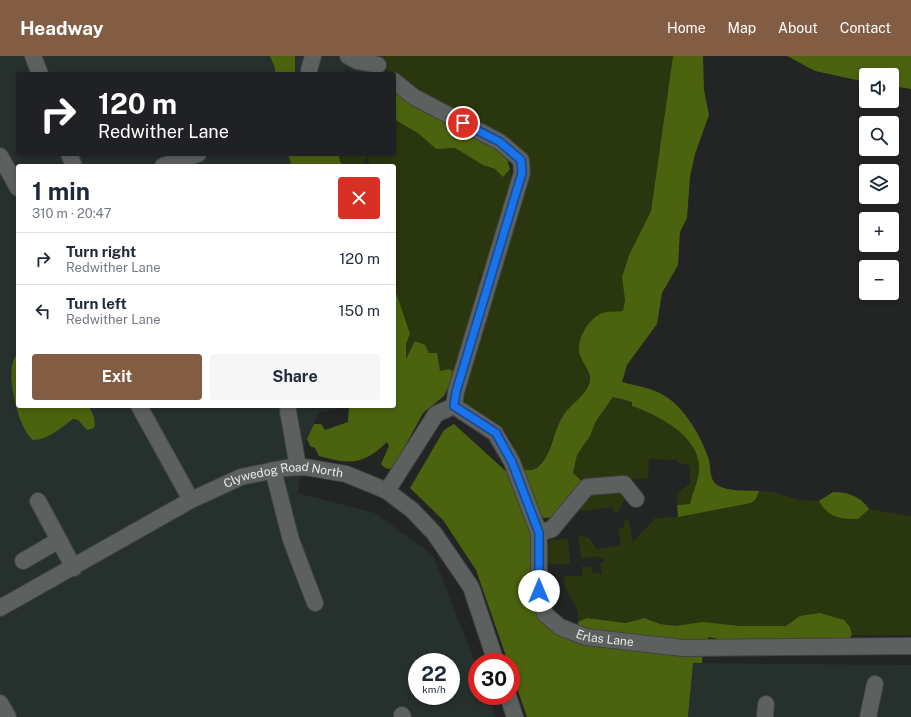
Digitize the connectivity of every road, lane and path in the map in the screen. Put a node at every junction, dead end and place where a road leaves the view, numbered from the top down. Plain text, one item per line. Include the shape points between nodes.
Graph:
1 (33, 56) edge
2 (348, 56) edge
3 (379, 65) edge
4 (39, 72) edge
5 (396, 83) edge
6 (0, 156) edge
7 (192, 156) edge
8 (169, 164) edge
9 (16, 184) edge
10 (454, 406) junction
11 (140, 408) edge
12 (288, 411) dead end
13 (298, 467) junction
14 (273, 470) junction
15 (387, 491) junction
16 (636, 499) dead end
17 (191, 500) junction
18 (38, 501) dead end
19 (539, 533) junction
20 (59, 540) junction
21 (23, 561) dead end
22 (74, 568) junction
23 (315, 603) dead end
24 (0, 608) edge
25 (911, 646) edge
26 (493, 653) edge
27 (875, 684) dead end
28 (0, 703) edge
29 (509, 705) edge
30 (511, 716) edge
31 (8, 717) edge
32 (868, 717) edge

1 - 4 street
2 - 3 street via 357,61
5 - 10 street via 414,97 500,142 521,160 522,173 456,392
6 - 9 street
7 - 8 street
10 - 15 street via 436,414
10 - 19 street, Erlas Lane via 496,433 512,462
11 - 17 street
12 - 13 street
13 - 14 street, Clywedog Road North
13 - 15 street, Clywedog Road North via 346,474
14 - 17 street, Clywedog Road North via 241,477
14 - 23 street via 291,540
15 - 26 street, Clywedog Road North via 412,510 434,533 471,587
16 - 19 street via 624,484 587,487 552,529
17 - 22 street, Clywedog Road North
18 - 20 street
19 - 25 street, Erlas Lane via 539,591 545,614 560,627 586,637 683,648
20 - 21 street
20 - 22 street
22 - 24 street, Clywedog Road North
27 - 32 street
28 - 31 street
29 - 30 street

